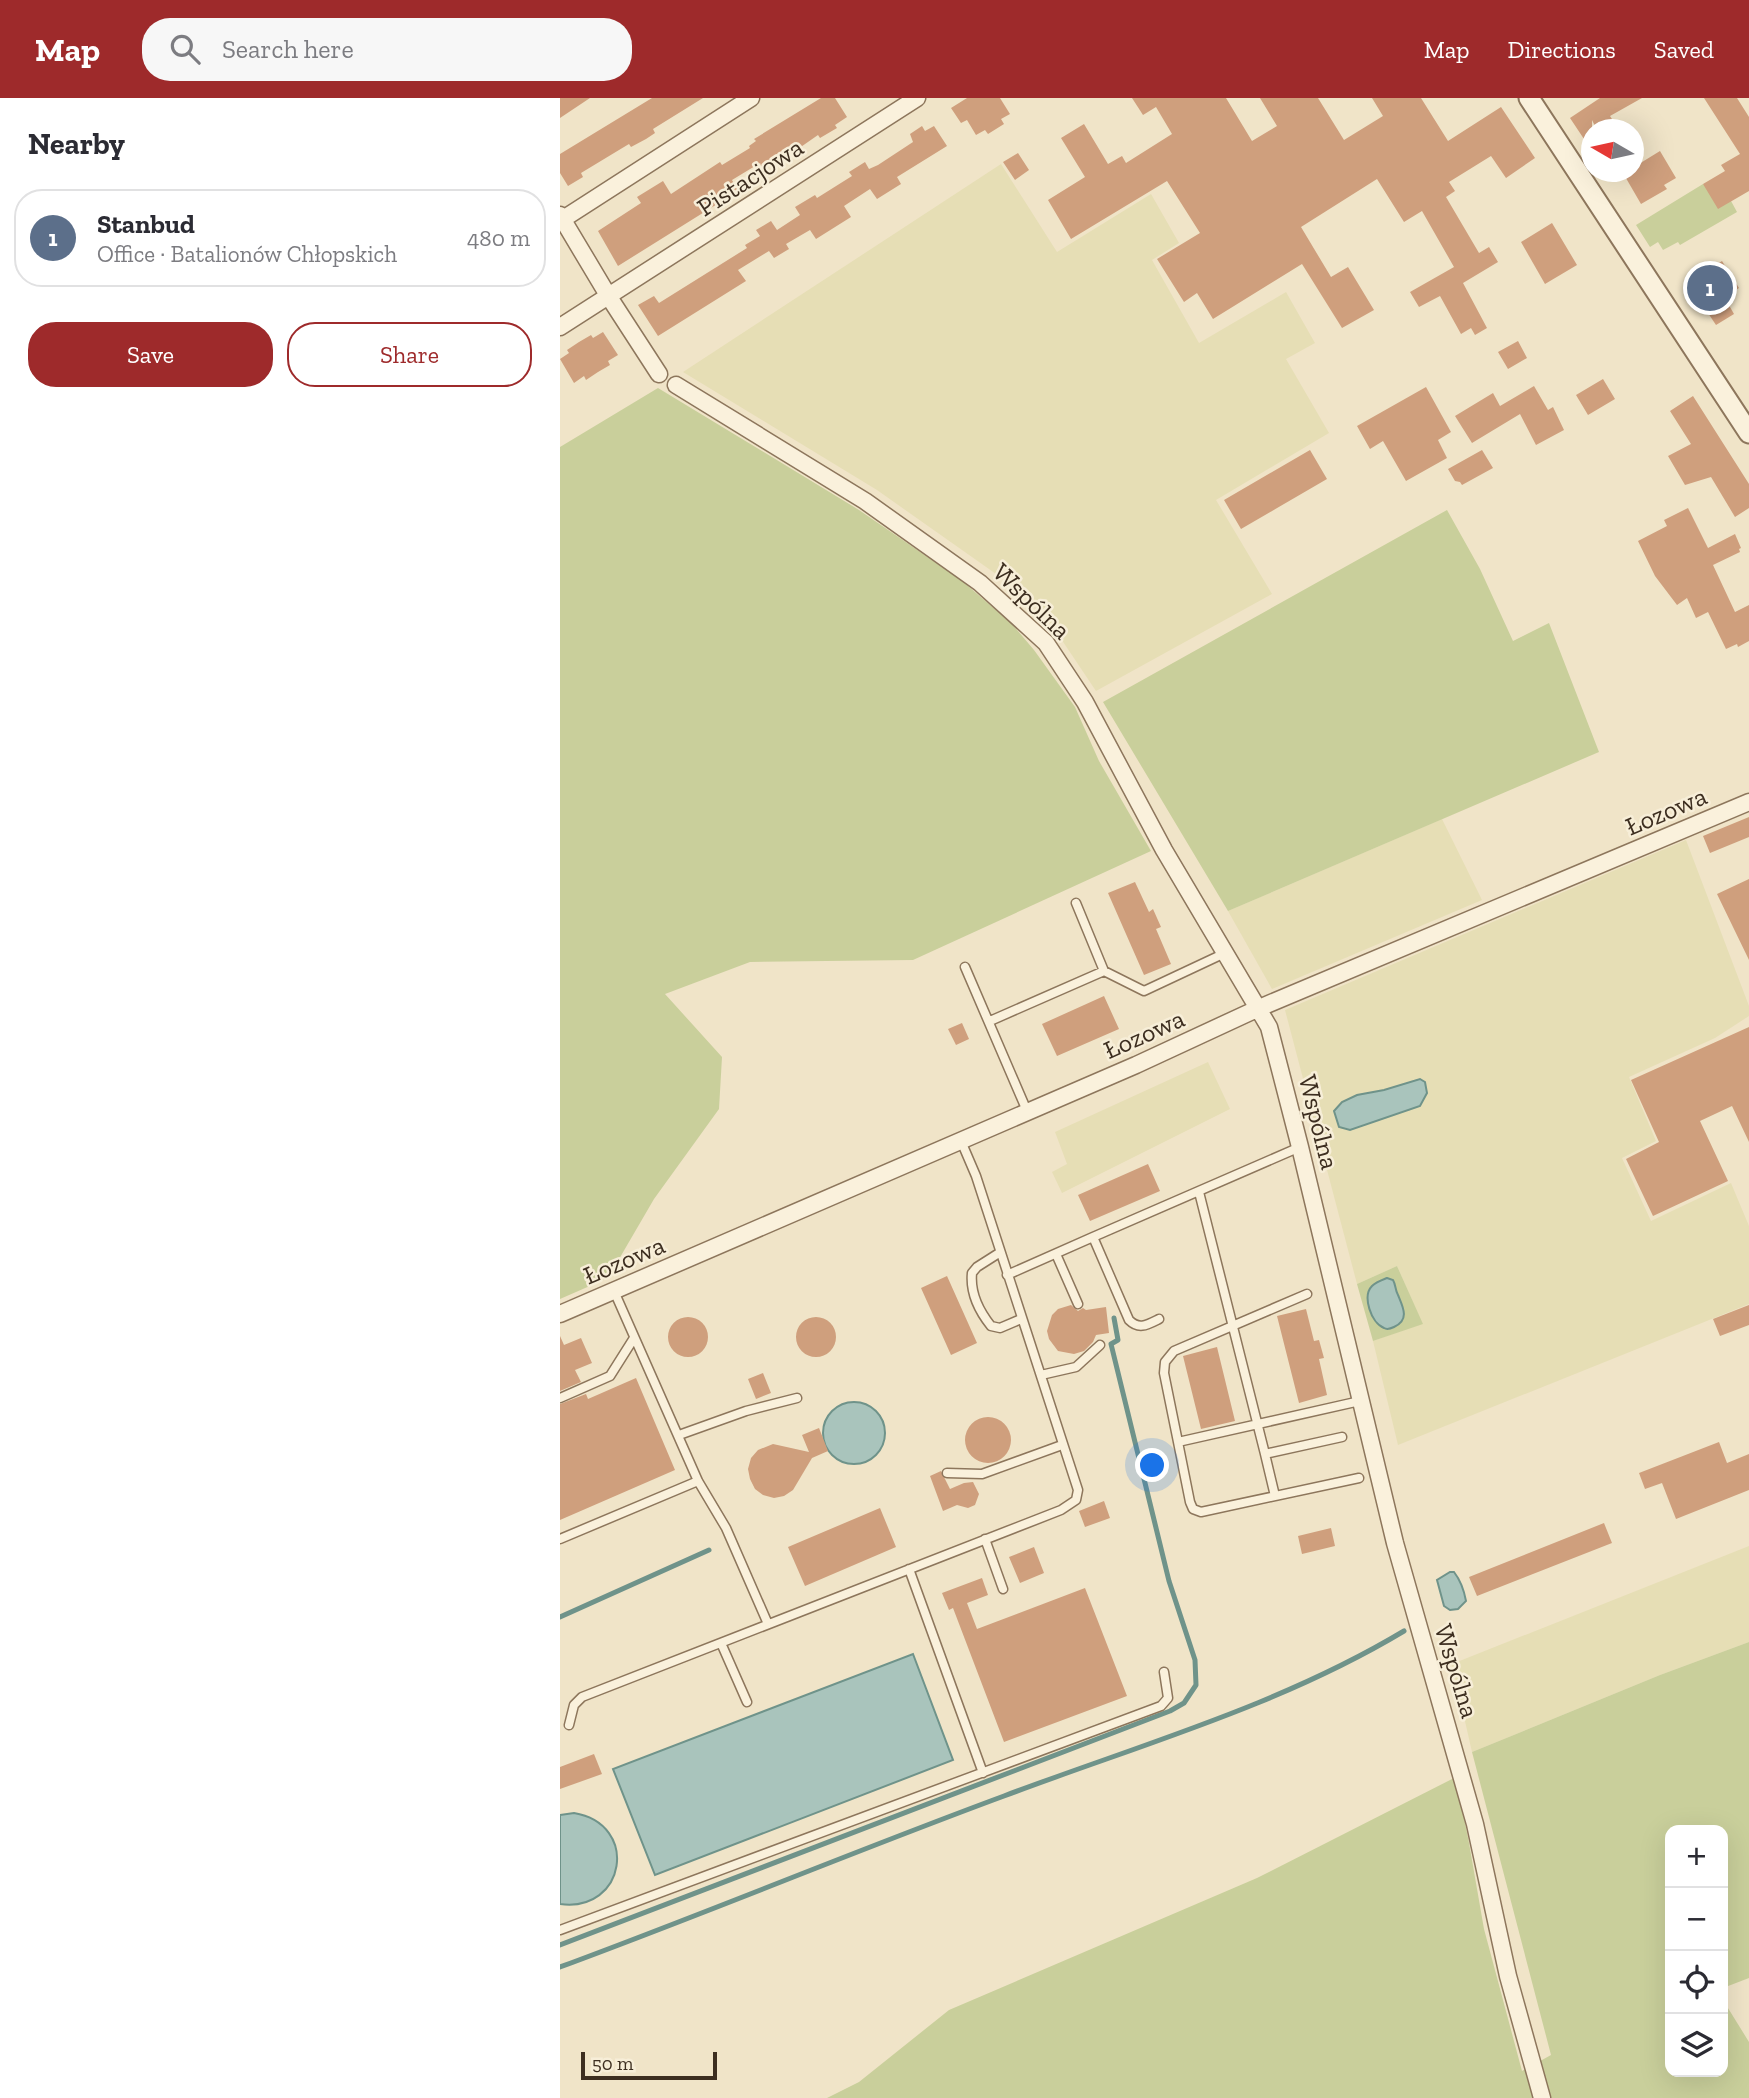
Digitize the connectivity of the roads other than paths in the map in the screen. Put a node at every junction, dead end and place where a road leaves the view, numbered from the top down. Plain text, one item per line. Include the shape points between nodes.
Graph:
1 (751, 98) edge
2 (918, 98) edge
3 (1528, 98) edge
4 (561, 217) edge
5 (609, 297) junction
6 (560, 327) edge
7 (659, 374) dead end
8 (676, 385) dead end
9 (1749, 433) edge
10 (1749, 802) edge
11 (1076, 903) dead end
12 (1225, 953) junction
13 (965, 967) dead end
14 (1104, 971) junction
15 (1259, 1008) junction
16 (990, 1021) junction
17 (1027, 1111) junction
18 (961, 1141) junction
19 (1300, 1147) junction
20 (1199, 1192) junction
21 (1093, 1237) junction
22 (999, 1253) junction
23 (1056, 1254) junction
24 (1007, 1275) junction
25 (614, 1291) junction
26 (1307, 1294) dead end
27 (1078, 1304) dead end
28 (560, 1314) edge
29 (1021, 1319) junction
30 (1159, 1319) dead end
31 (1233, 1326) junction
32 (634, 1338) junction
33 (1100, 1345) dead end
34 (1041, 1375) junction
35 (560, 1398) edge
36 (797, 1398) dead end
37 (1360, 1401) junction
38 (1257, 1424) junction
39 (679, 1436) junction
40 (1342, 1437) dead end
41 (1178, 1442) junction
42 (1062, 1445) junction
43 (1265, 1454) junction
44 (947, 1473) dead end
45 (1359, 1478) dead end
46 (698, 1481) junction
47 (1275, 1496) junction
48 (560, 1539) edge
49 (985, 1539) junction
50 (909, 1569) junction
51 (1003, 1589) dead end
52 (768, 1624) junction
53 (721, 1643) junction
54 (1164, 1672) dead end
55 (747, 1702) dead end
56 (569, 1725) dead end
57 (983, 1773) junction
58 (560, 1930) edge
59 (1542, 2098) edge

1 - 4 street
2 - 5 street, Pistacjowa
3 - 9 street
4 - 5 street
5 - 6 street, Pistacjowa
5 - 7 street
8 - 12 street, Wspólna via 865,501 980,583 1046,643 1085,702
10 - 15 street, Łozowa
11 - 14 lane
12 - 14 lane via 1144,991
12 - 15 street, Wspólna
13 - 16 lane
14 - 16 lane
15 - 17 street, Łozowa
15 - 19 street, Wspólna via 1269,1027
16 - 17 lane
17 - 18 street, Łozowa
18 - 22 lane
18 - 25 street, Łozowa
19 - 20 lane
19 - 37 street, Wspólna
20 - 21 lane
20 - 31 lane
21 - 23 lane
21 - 30 lane via 1129,1320 1144,1326
22 - 24 lane
22 - 29 lane via 972,1273 973,1294 991,1326 1000,1328
23 - 24 lane
23 - 27 lane
24 - 29 lane
25 - 28 street, Łozowa
25 - 32 lane
26 - 31 lane
29 - 34 lane
31 - 38 lane
31 - 41 lane via 1174,1351 1164,1362
32 - 35 lane via 610,1376
32 - 39 lane
33 - 34 lane via 1076,1367
34 - 42 lane
36 - 39 lane via 746,1410
37 - 38 lane
37 - 59 street, Wspólna via 1412,1607 1475,1824 1508,1976
38 - 41 lane
38 - 43 lane
39 - 46 lane
40 - 43 lane
41 - 47 lane via 1193,1509 1201,1512
42 - 44 lane via 982,1474
42 - 49 lane via 1078,1490 1074,1503
43 - 47 lane
45 - 47 lane
46 - 48 lane
46 - 52 lane via 726,1528
49 - 50 lane
49 - 51 lane
50 - 52 lane
50 - 57 lane
52 - 53 lane
53 - 55 lane
53 - 56 lane via 582,1697
54 - 57 lane via 1168,1698 1161,1706
57 - 58 lane

